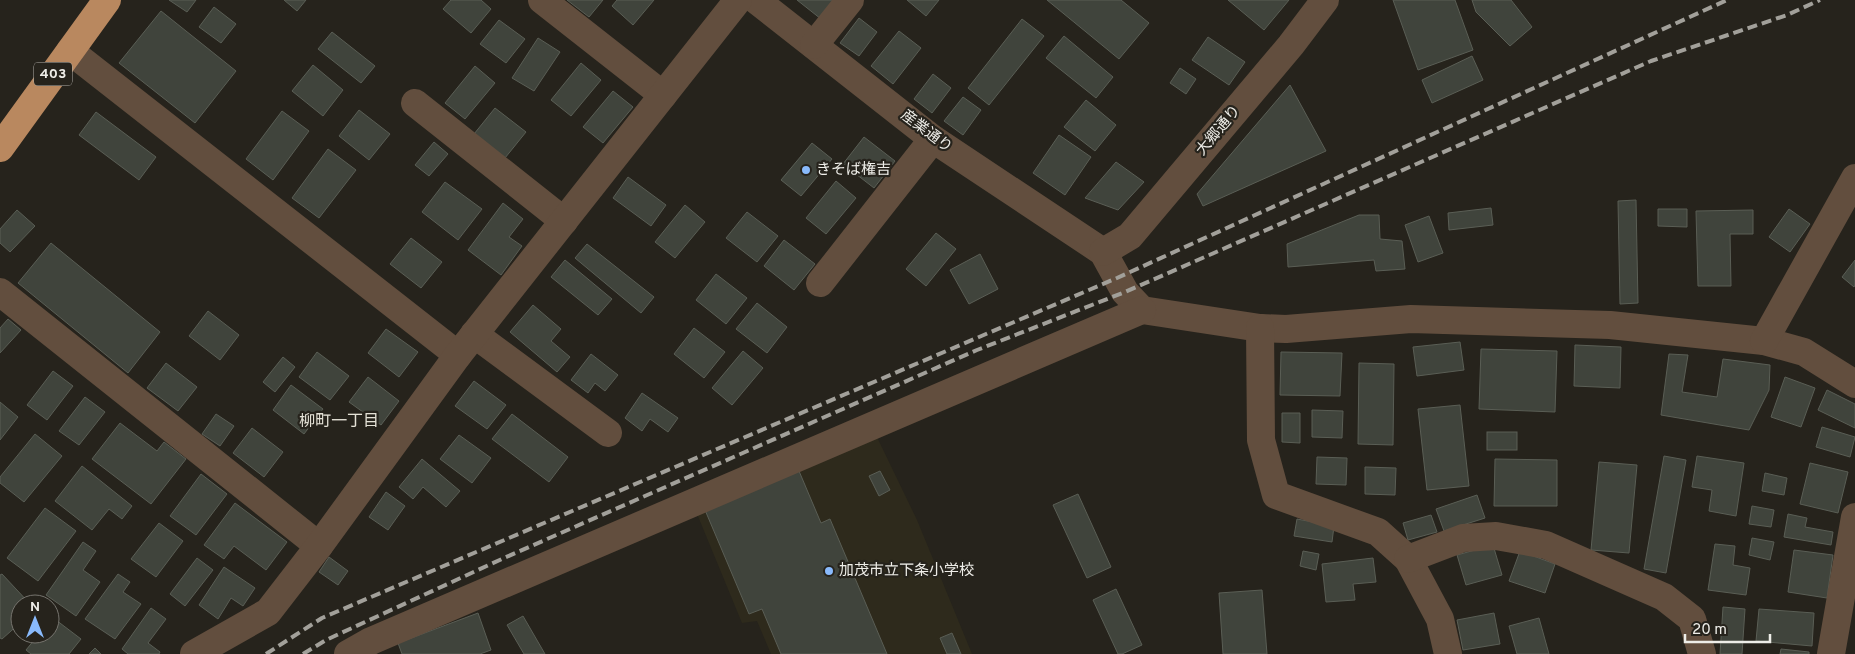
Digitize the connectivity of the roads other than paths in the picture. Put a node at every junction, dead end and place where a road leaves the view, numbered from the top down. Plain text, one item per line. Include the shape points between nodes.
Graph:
1 (107, 0) edge
2 (542, 0) edge
3 (738, 0) edge
4 (756, 0) edge
5 (850, 0) edge
6 (1325, 0) edge
7 (814, 45) junction
8 (70, 51) junction
9 (663, 95) junction
10 (415, 103) dead end
11 (933, 139) junction
12 (0, 148) edge
13 (1855, 178) edge
14 (564, 220) junction
15 (1103, 252) junction
16 (820, 283) dead end
17 (0, 292) edge
18 (1142, 310) junction
19 (1260, 328) junction
20 (1764, 340) junction
21 (466, 344) junction
22 (1855, 384) edge
23 (608, 433) dead end
24 (1855, 517) edge
25 (319, 546) junction
26 (1408, 559) junction
27 (366, 650) edge
28 (194, 654) edge
29 (1448, 654) edge
30 (1702, 654) edge
31 (1831, 654) edge

1 - 8 highway, 403
2 - 9 street
3 - 9 street
4 - 7 street, 産業通り
5 - 7 street
6 - 15 street, 大郷通り via 1130,236
7 - 11 street, 産業通り
8 - 12 highway, 403
8 - 21 street
9 - 14 street
10 - 14 street
11 - 15 street, 産業通り
11 - 16 street
13 - 20 street
14 - 21 street
15 - 18 street via 1125,292
17 - 25 street
18 - 19 street
18 - 27 street
19 - 20 street via 1286,329 1411,319 1610,325
19 - 26 street via 1261,440 1276,495 1378,532
20 - 22 street via 1804,352
21 - 23 street
21 - 25 street
24 - 31 street
25 - 28 street via 268,612
26 - 29 street via 1440,619
26 - 30 street via 1463,538 1496,536 1546,545 1664,597 1692,619

